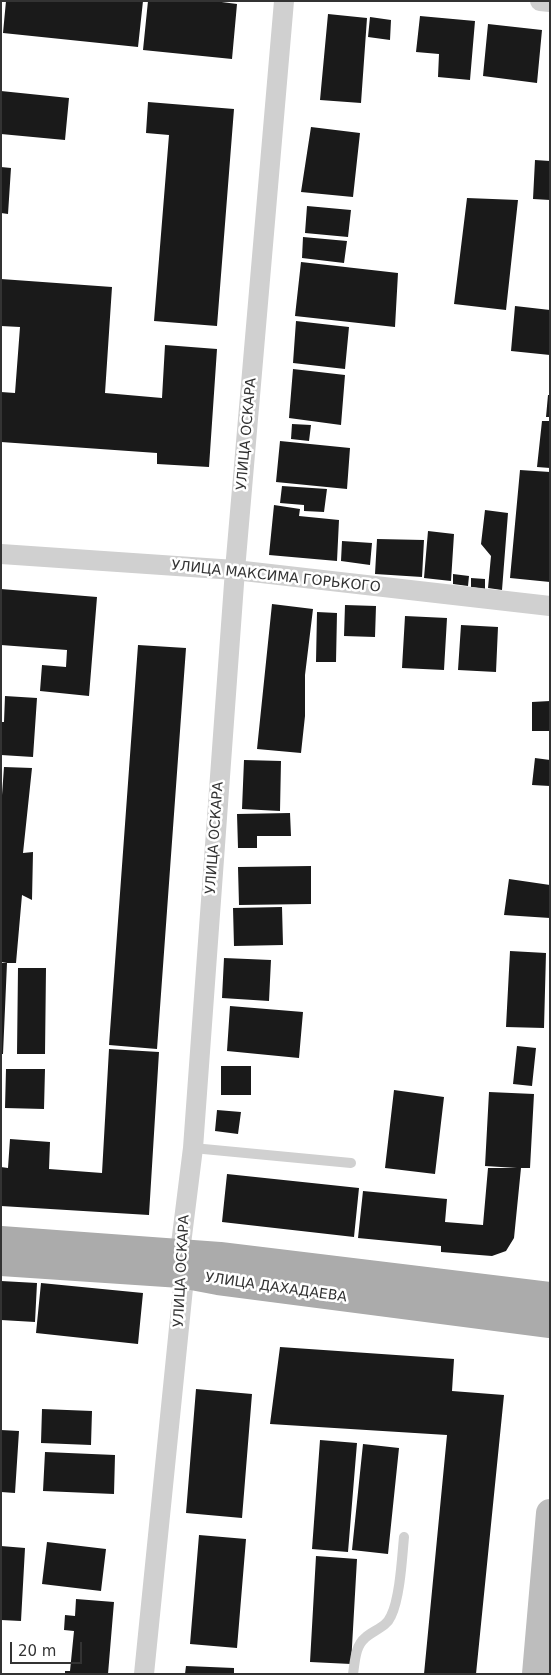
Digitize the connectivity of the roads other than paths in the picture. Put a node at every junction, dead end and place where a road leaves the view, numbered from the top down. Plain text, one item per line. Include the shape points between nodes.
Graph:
1 (284, 1) edge
2 (540, 1) edge
3 (550, 2) edge
4 (1, 554) edge
5 (235, 570) junction
6 (550, 606) edge
7 (192, 1148) junction
8 (350, 1163) dead end
9 (1, 1240) edge
10 (1, 1262) edge
11 (180, 1263) junction
12 (550, 1296) edge
13 (550, 1324) edge
14 (550, 1513) edge
15 (404, 1537) dead end
16 (144, 1674) edge
17 (354, 1674) edge
18 (536, 1674) edge

1 - 5 street, УЛИЦА ОСКАРА
2 - 3 street
4 - 5 street, УЛИЦА МАКСИМА ГОРЬКОГО
5 - 6 street, УЛИЦА МАКСИМА ГОРЬКОГО
5 - 7 street, УЛИЦА ОСКАРА
7 - 8 lane
7 - 11 street, УЛИЦА ОСКАРА
9 - 11 main road, УЛИЦА ДАХАДАЕВА
10 - 11 main road, УЛИЦА ДАХАДАЕВА
11 - 12 main road, УЛИЦА ДАХАДАЕВА
11 - 13 main road, УЛИЦА ДАХАДАЕВА via 218,1280
11 - 16 street, УЛИЦА ОСКАРА via 183,1288
14 - 18 street
15 - 17 lane via 391,1617 364,1638 357,1649

